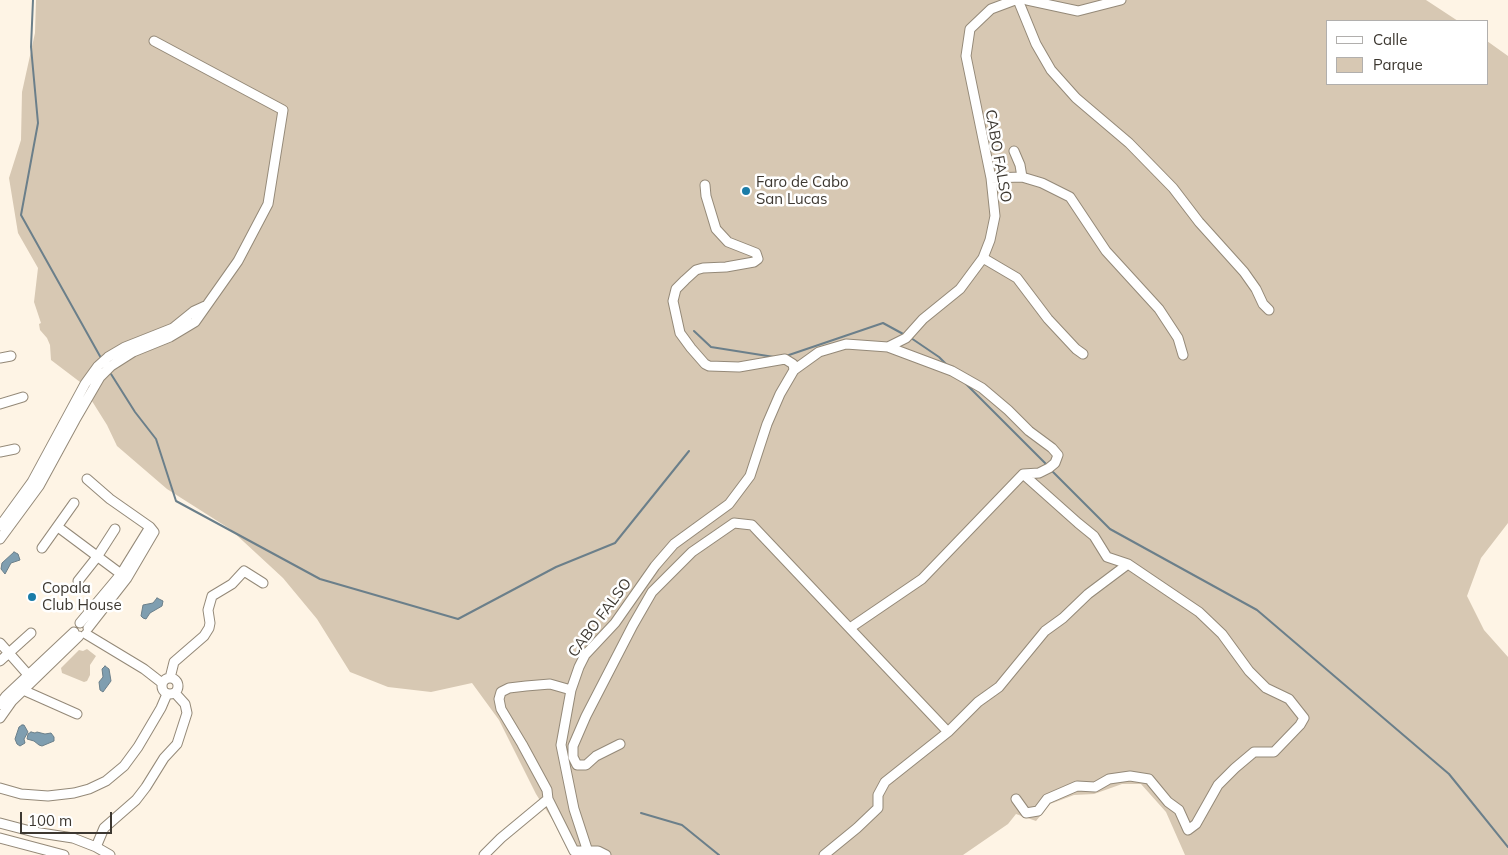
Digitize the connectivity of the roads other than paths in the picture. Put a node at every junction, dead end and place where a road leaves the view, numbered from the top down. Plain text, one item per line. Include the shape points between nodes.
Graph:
1 (1016, 0) edge
2 (1026, 0) edge
3 (1122, 0) edge
4 (154, 41) dead end
5 (1014, 151) dead end
6 (1022, 177) junction
7 (991, 178) junction
8 (705, 185) dead end
9 (983, 258) junction
10 (1269, 310) dead end
11 (906, 338) junction
12 (888, 347) junction
13 (910, 354) junction
14 (1083, 354) dead end
15 (1183, 355) dead end
16 (11, 356) dead end
17 (0, 358) edge
18 (794, 370) junction
19 (96, 375) junction
20 (23, 397) dead end
21 (0, 404) edge
22 (16, 449) dead end
23 (0, 452) edge
24 (1023, 474) junction
25 (87, 479) dead end
26 (74, 503) dead end
27 (0, 526) edge
28 (58, 527) junction
29 (115, 529) dead end
30 (0, 539) edge
31 (42, 548) dead end
32 (97, 557) junction
33 (1128, 564) junction
34 (124, 576) junction
35 (78, 581) dead end
36 (263, 583) dead end
37 (850, 628) junction
38 (81, 630) junction
39 (31, 633) dead end
40 (0, 643) edge
41 (10, 653) junction
42 (0, 661) edge
43 (31, 677) junction
44 (166, 681) junction
45 (23, 690) junction
46 (570, 690) junction
47 (171, 693) junction
48 (3, 706) edge
49 (77, 714) dead end
50 (0, 718) edge
51 (948, 732) junction
52 (620, 744) dead end
53 (0, 788) edge
54 (548, 799) junction
55 (1016, 799) dead end
56 (0, 823) edge
57 (0, 838) edge
58 (96, 847) junction
59 (588, 853) edge
60 (64, 855) edge
61 (110, 855) edge
62 (484, 855) edge
63 (606, 855) edge
64 (824, 855) edge

1 - 7 street, CABO FALSO via 991,9 970,29 966,56
1 - 10 street via 1051,70 1076,98 1129,143 1173,188 1244,272
2 - 3 street via 1078,11
4 - 19 street via 283,110 268,204 238,261 205,306 173,328 125,347 117,357 103,361
5 - 6 street
6 - 7 street
6 - 15 street via 1070,197 1106,251 1159,309 1178,338
7 - 9 street, CABO FALSO via 995,216
8 - 18 street via 716,229 728,242 756,253 758,259 696,270 685,280 676,289 673,301 680,333 709,366 739,367 785,359 793,364
9 - 11 street, CABO FALSO via 960,289 923,319
9 - 14 street via 1017,278 1048,319
11 - 12 street, CABO FALSO
11 - 13 street via 906,350
12 - 13 street
12 - 18 street, CABO FALSO via 846,344 819,352
13 - 24 street via 952,370 982,388 1058,455 1056,464 1049,468 1039,473
16 - 17 street
18 - 46 street, CABO FALSO via 767,424 750,476 729,504 674,544 655,566 615,623 585,655
19 - 27 street via 32,482
19 - 30 street via 39,486
20 - 21 street
22 - 23 street
24 - 33 street via 1094,536 1107,557
24 - 37 street via 922,579
25 - 34 street via 150,527
26 - 28 street
28 - 31 street
28 - 32 street
29 - 32 street
32 - 34 street
32 - 35 street
33 - 51 street via 1045,632 999,687 978,702
33 - 55 street via 1199,612 1222,634 1249,671 1266,688 1289,699 1304,718 1274,752 1254,752 1234,768 1218,785 1196,824 1188,830 1179,810 1149,779 1130,776 1109,779 1095,787 1078,786 1047,799 1038,812 1026,813
34 - 38 street
36 - 44 street via 244,571 232,584 212,596 208,610 209,628 174,662
37 - 51 street
37 - 52 street via 752,524 734,523 692,552 652,592 586,716 573,746 573,757 578,765 586,765
38 - 43 street
38 - 44 street
39 - 41 street
40 - 41 street
41 - 42 street
41 - 43 street
43 - 45 street
43 - 48 street
44 - 47 street via 163,691
44 - 47 street via 175,680 178,684 178,689
45 - 48 street
45 - 49 street
46 - 54 street via 550,684 509,688 501,692 499,699 501,709 547,790
46 - 59 street, CABO FALSO via 560,745 574,809
47 - 53 street via 138,748 106,781 82,791 48,796
47 - 58 street via 184,704 187,712 177,744 136,800 104,828
48 - 50 street
51 - 64 street via 885,782 878,795 878,808
54 - 59 street via 574,851
54 - 62 street
56 - 58 street via 73,838
57 - 60 street
58 - 61 street
59 - 63 street via 598,851

